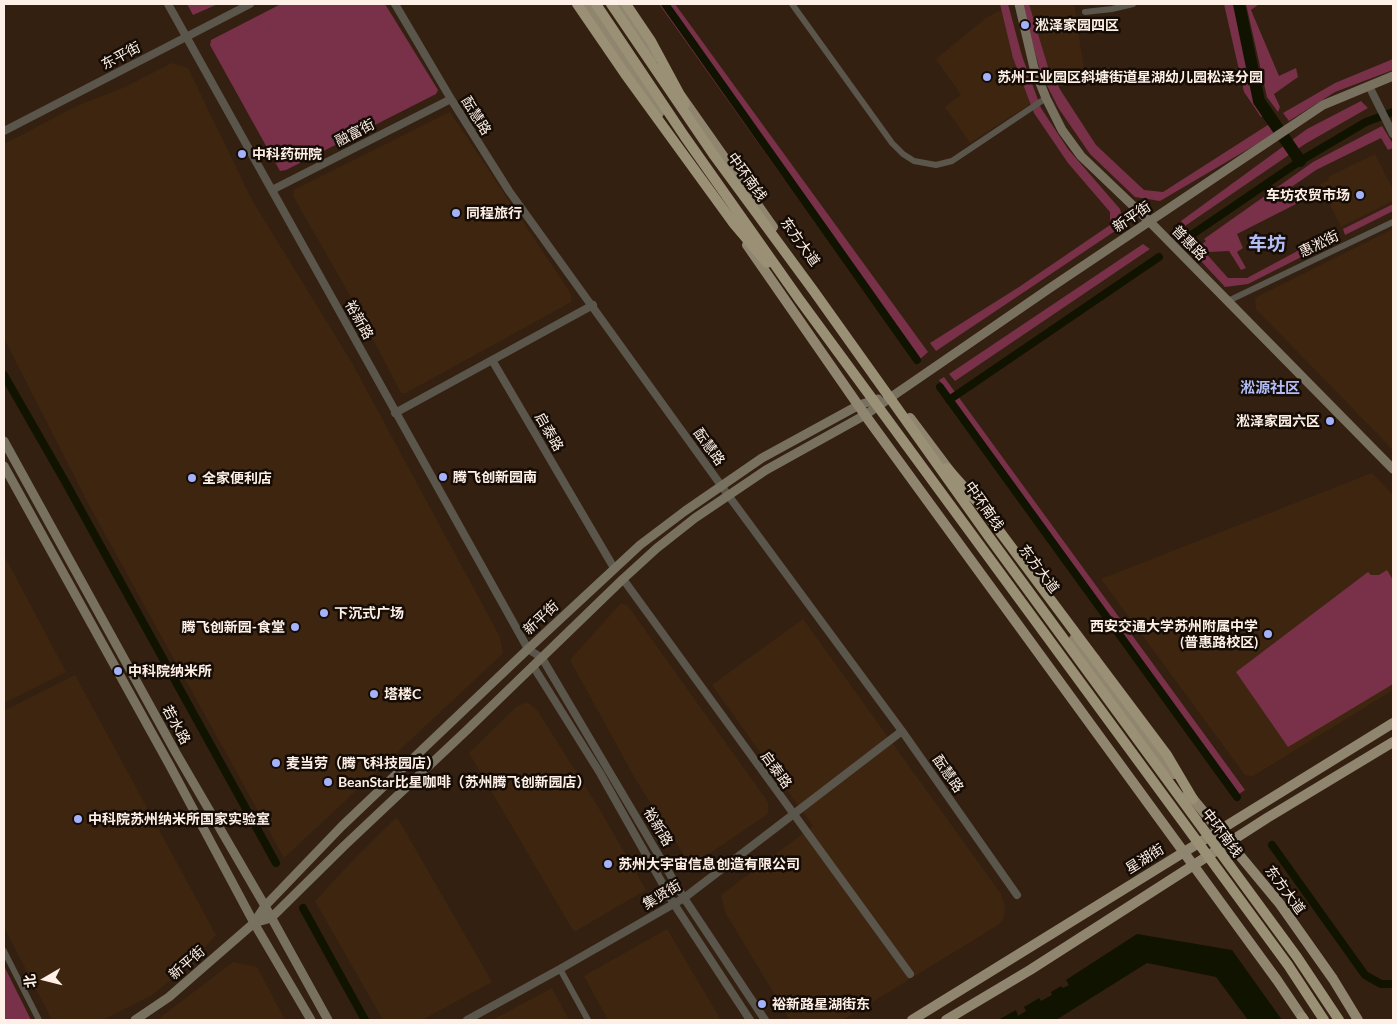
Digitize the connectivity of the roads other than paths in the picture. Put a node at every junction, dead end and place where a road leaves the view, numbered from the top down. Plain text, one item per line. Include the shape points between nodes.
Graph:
1 (168, 4) edge
2 (250, 4) edge
3 (395, 4) edge
4 (577, 4) edge
5 (585, 4) edge
6 (596, 4) edge
7 (611, 4) edge
8 (620, 4) edge
9 (626, 4) edge
10 (792, 4) edge
11 (1019, 4) edge
12 (1133, 4) edge
13 (1085, 12) dead end
14 (185, 36) junction
15 (1393, 76) edge
16 (1369, 86) junction
17 (1046, 98) junction
18 (450, 99) junction
19 (4, 131) edge
20 (1392, 131) edge
21 (713, 154) junction
22 (272, 190) junction
23 (1150, 222) junction
24 (1393, 222) edge
25 (800, 299) junction
26 (1228, 302) junction
27 (593, 305) junction
28 (492, 360) junction
29 (893, 395) junction
30 (859, 405) junction
31 (395, 414) junction
32 (865, 415) junction
33 (915, 433) junction
34 (4, 441) edge
35 (4, 466) edge
36 (1393, 469) edge
37 (722, 485) junction
38 (728, 495) junction
39 (614, 568) junction
40 (622, 579) junction
41 (528, 649) junction
42 (542, 658) junction
43 (533, 666) junction
44 (1393, 723) edge
45 (902, 731) junction
46 (1393, 742) edge
47 (1193, 799) junction
48 (793, 815) junction
49 (1218, 830) junction
50 (1230, 843) junction
51 (1182, 852) junction
52 (1193, 865) junction
53 (1017, 895) dead end
54 (684, 898) junction
55 (674, 904) junction
56 (265, 906) junction
57 (271, 918) junction
58 (254, 922) junction
59 (4, 951) edge
60 (560, 969) junction
61 (910, 974) dead end
62 (1304, 1019) edge
63 (39, 1020) edge
64 (135, 1020) edge
65 (311, 1020) edge
66 (328, 1020) edge
67 (467, 1020) edge
68 (588, 1020) edge
69 (750, 1020) edge
70 (765, 1020) edge
71 (912, 1020) edge
72 (946, 1020) edge
73 (1324, 1020) edge
74 (1339, 1020) edge
75 (1358, 1020) edge

1 - 14 street, 裕新路
2 - 14 street, 东平街
3 - 18 street, 酝慧路
4 - 25 highway, bridge via 734,224
5 - 30 main road via 778,291
6 - 25 highway, 中环南线, bridge
7 - 21 highway, 中环南线, bridge
8 - 29 main road, 东方大道 via 727,163
9 - 21 highway, bridge via 651,41
10 - 17 street via 892,142 914,161 936,165 952,161
11 - 17 main road, 普惠路 via 1034,68
12 - 13 street
14 - 19 street, 东平街
14 - 22 street, 裕新路
15 - 16 main road, 新平街
16 - 20 street
16 - 23 main road, 新平街 via 1323,105
17 - 23 main road, 普惠路 via 1062,130 1081,156
18 - 22 street, 融富街
18 - 27 street, 酝慧路 via 509,191
21 - 33 highway, 中环南线, bridge
22 - 31 street, 裕新路
23 - 26 main road, 普惠路
23 - 29 main road, 新平街
24 - 26 street, 惠淞街
25 - 73 highway, 中环南线, bridge via 1288,965
26 - 36 main road, 普惠路
27 - 28 street
27 - 37 street, 酝慧路
28 - 31 street
28 - 39 street, 启泰路
29 - 30 main road, 新平街
29 - 32 main road, 新平街
29 - 47 main road, 东方大道
30 - 32 main road
30 - 37 main road, 新平街 via 762,458
31 - 41 street, 裕新路
32 - 38 main road, 新平街
32 - 51 main road
33 - 47 highway, bridge via 980,504 1167,755
33 - 74 highway, 中环南线, bridge via 1297,957
34 - 56 main road, 若水路 via 171,744
35 - 58 main road, 若水路
37 - 38 street, 酝慧路
37 - 39 main road, 新平街
38 - 40 main road, 新平街 via 657,548
38 - 45 street, 酝慧路
39 - 41 main road, 新平街
40 - 42 main road, 新平街
40 - 48 street, 启泰路
41 - 42 street, 裕新路
41 - 43 main road, 裕新路
41 - 56 main road, 新平街 via 342,826
42 - 43 main road, 新平街
42 - 54 street, 裕新路
43 - 55 street, 裕新路 via 600,773
43 - 57 main road, 新平街
44 - 49 main road, 星湖街
45 - 48 street, 集贤街
45 - 53 street, 酝慧路
46 - 50 main road
47 - 49 main road, 东方大道
48 - 54 street, 集贤街
48 - 61 street, 启泰路
49 - 50 main road, 东方大道
49 - 51 main road, 星湖街
50 - 52 main road
50 - 75 main road, 东方大道 via 1280,904
51 - 52 main road
51 - 71 main road, 星湖街
52 - 62 main road
52 - 72 main road
54 - 55 street, 集贤街
54 - 70 street, 裕新路
55 - 60 street, 集贤街
55 - 69 street, 裕新路
56 - 57 main road, 若水路
56 - 58 main road, 新平街
57 - 58 main road, 新平街
57 - 66 main road, 若水路
58 - 64 main road, 新平街 via 169,997
58 - 65 main road, 若水路
59 - 63 street
60 - 67 street, 集贤街
60 - 68 street

